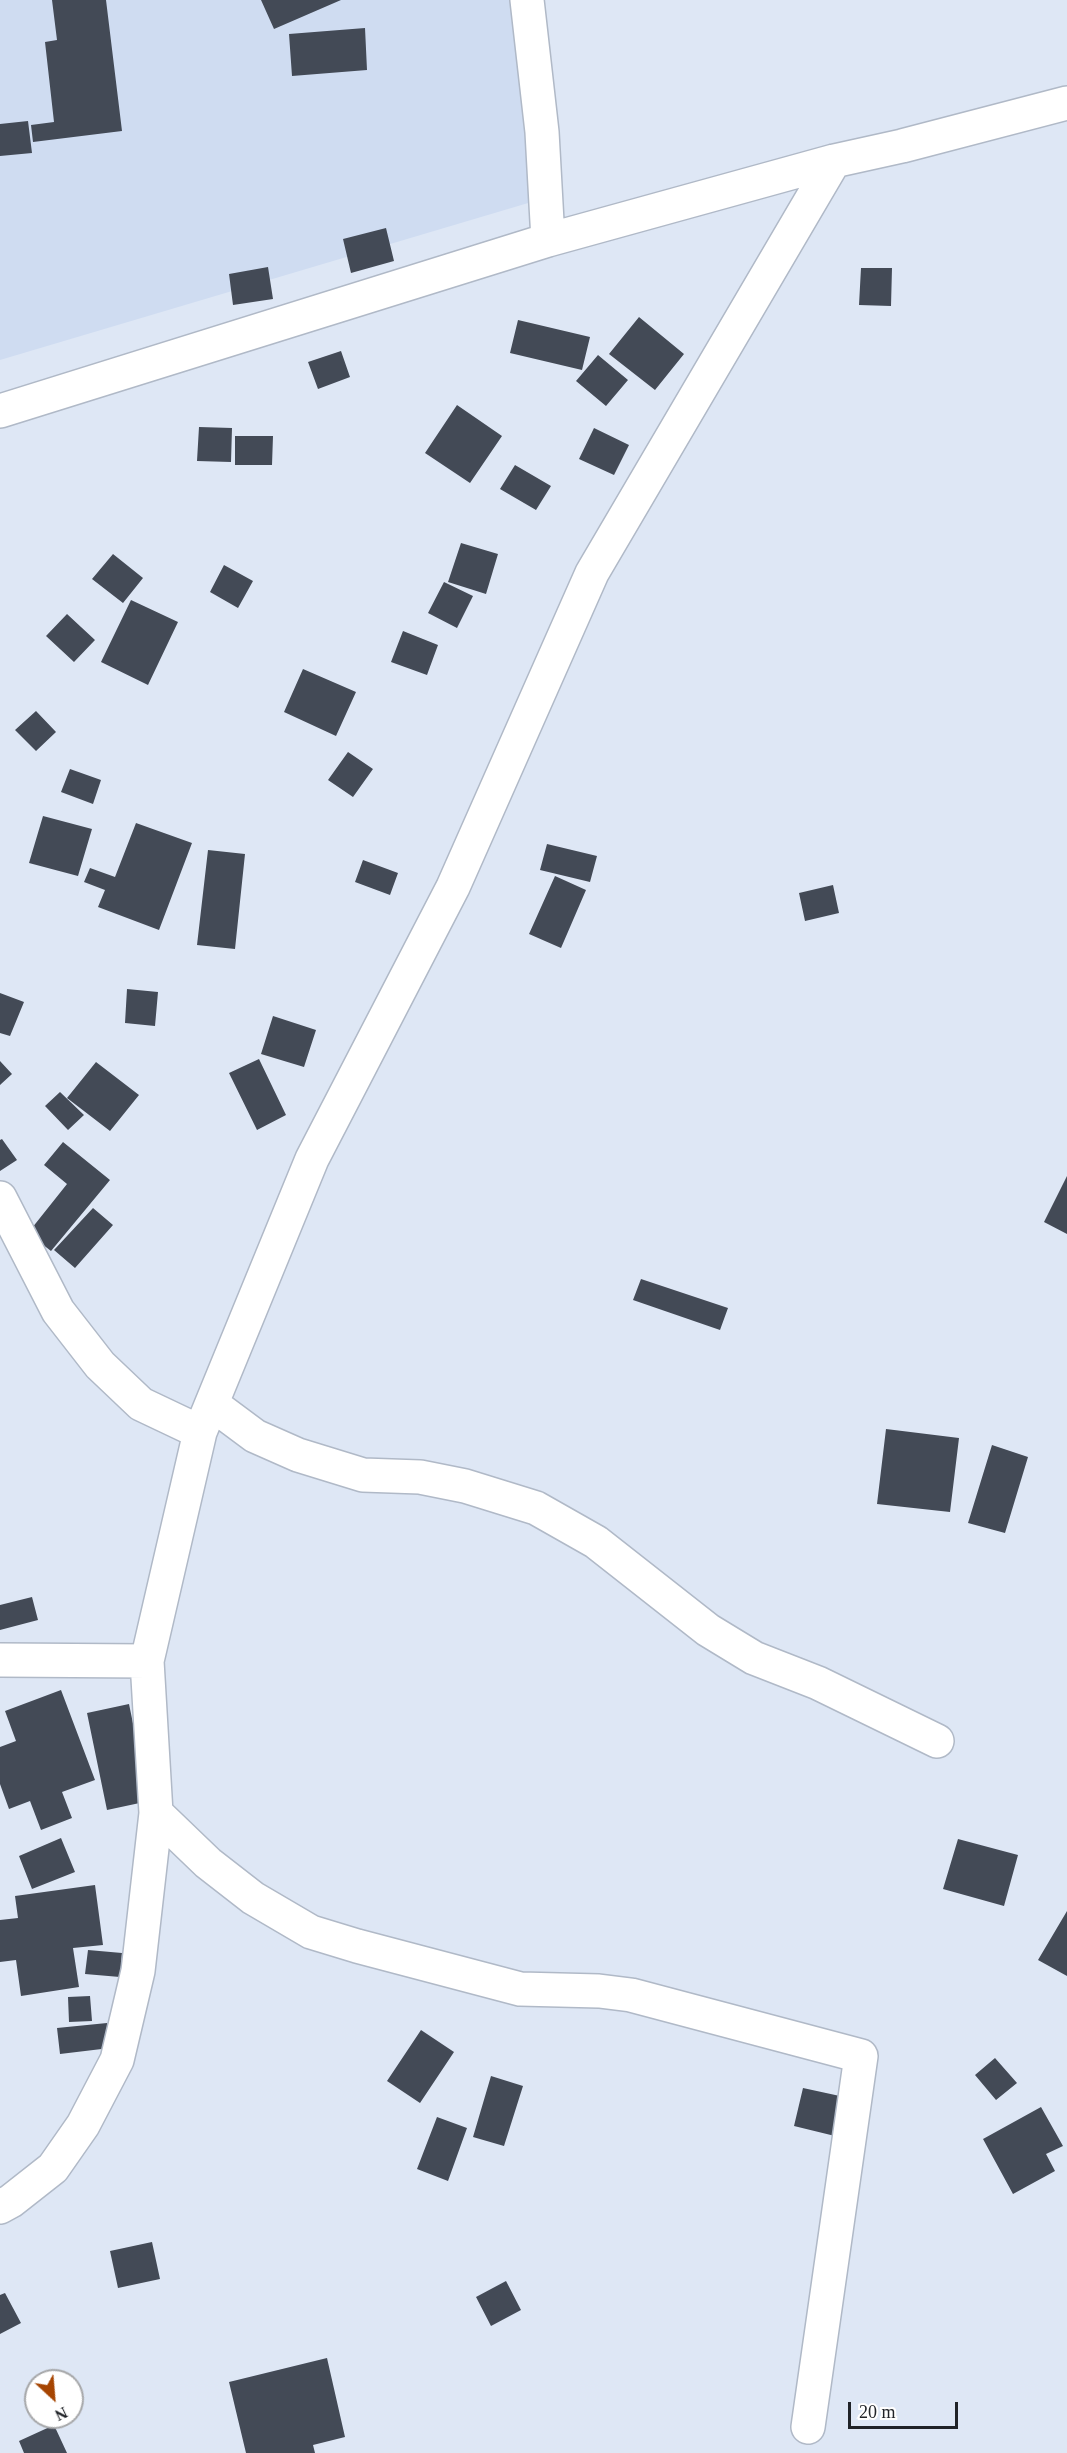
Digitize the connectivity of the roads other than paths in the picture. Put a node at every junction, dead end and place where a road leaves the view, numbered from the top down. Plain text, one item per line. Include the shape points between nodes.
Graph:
1 (527, 0) edge
2 (1067, 103) edge
3 (834, 161) junction
4 (548, 240) junction
5 (0, 411) edge
6 (0, 1198) edge
7 (206, 1418) junction
8 (0, 1660) edge
9 (147, 1661) junction
10 (937, 1741) dead end
11 (156, 1813) junction
12 (0, 2207) edge
13 (808, 2427) dead end

1 - 4 street via 542,132
2 - 3 street
3 - 4 street
3 - 7 street via 592,573 453,887 312,1159
4 - 5 street
6 - 7 street via 58,1311 100,1365 141,1404
7 - 9 street
7 - 10 street via 298,1455 363,1475 420,1477 536,1508 596,1542 708,1630 754,1658 818,1683
8 - 9 street
9 - 11 street
11 - 12 street via 138,1971 117,2060 82,2125 53,2168
11 - 13 street via 208,1863 253,1898 310,1932 520,1989 631,1995 861,2056

